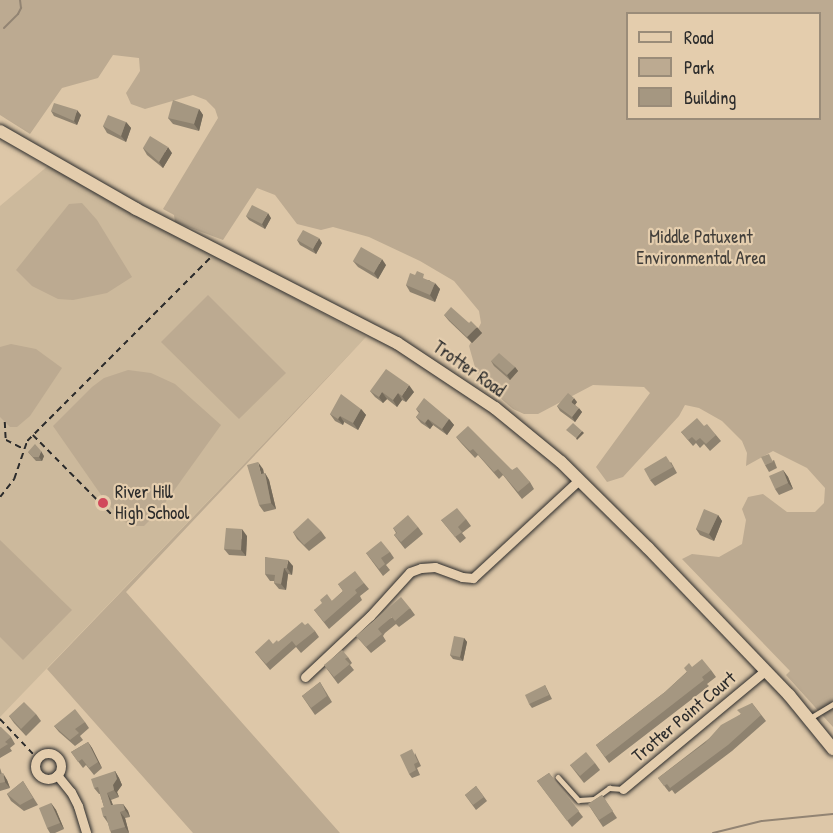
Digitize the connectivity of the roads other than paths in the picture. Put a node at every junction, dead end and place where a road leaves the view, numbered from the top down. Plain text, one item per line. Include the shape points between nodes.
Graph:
1 (0, 131) edge
2 (579, 480) junction
3 (766, 670) junction
4 (305, 677) dead end
5 (833, 704) edge
6 (809, 719) junction
7 (833, 749) edge
8 (57, 775) junction
9 (558, 777) dead end
10 (623, 789) joint
11 (86, 833) edge

1 - 2 street, Trotter Road via 106,193 423,358 495,408
2 - 3 street, Trotter Road
2 - 4 street via 473,578 435,567 410,572
3 - 6 street, Trotter Road
3 - 10 street, Trotter Point Court
5 - 6 lane
6 - 7 street, Trotter Road
8 - 8 street via 61,768 58,757 47,753 37,758 38,774 47,779
8 - 11 street via 71,792
9 - 10 lane via 579,800 594,799 609,788

